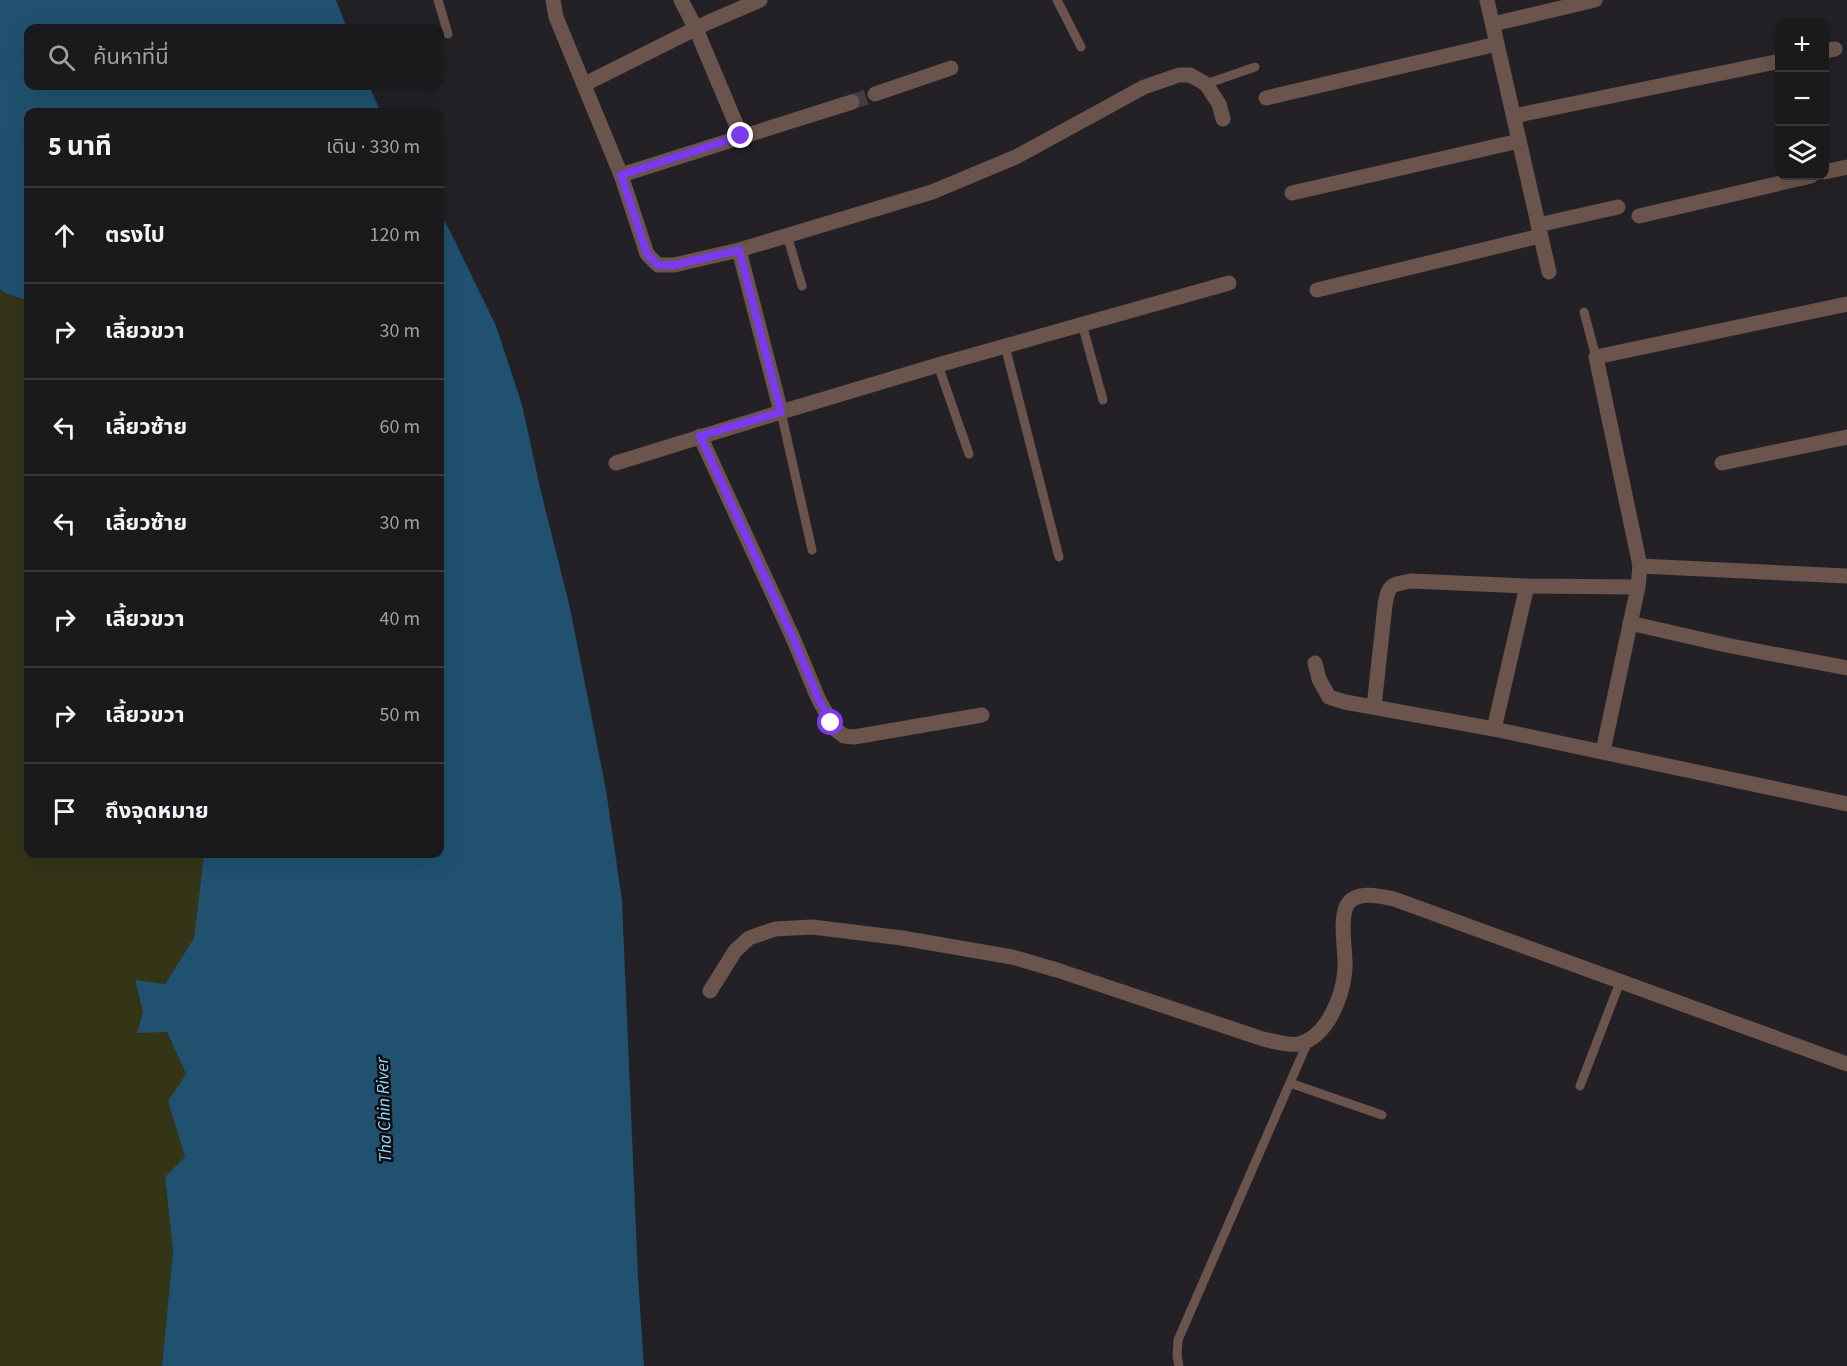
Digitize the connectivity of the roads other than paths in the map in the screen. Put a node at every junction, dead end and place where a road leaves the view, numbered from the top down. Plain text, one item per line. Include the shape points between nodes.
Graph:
1 (438, 0) edge
2 (553, 0) edge
3 (681, 0) edge
4 (760, 0) edge
5 (1057, 0) edge
6 (1487, 0) edge
7 (1595, 0) edge
8 (1493, 24) junction
9 (696, 29) junction
10 (448, 34) dead end
11 (1497, 44) junction
12 (1081, 47) dead end
13 (1775, 62) edge
14 (1255, 67) dead end
15 (951, 68) dead end
16 (585, 84) junction
17 (1206, 84) junction
18 (875, 94) tunnel mouth
19 (1266, 98) dead end
20 (852, 102) tunnel mouth
21 (1514, 116) junction
22 (1223, 119) dead end
23 (741, 136) junction
24 (1519, 141) junction
25 (1847, 167) edge
26 (1829, 171) edge
27 (621, 175) junction
28 (1794, 180) edge
29 (1293, 193) dead end
30 (1617, 207) dead end
31 (1639, 216) dead end
32 (1539, 230) junction
33 (787, 235) junction
34 (739, 250) junction
35 (1549, 272) dead end
36 (1229, 283) dead end
37 (802, 286) dead end
38 (1317, 290) dead end
39 (1847, 304) edge
40 (1584, 312) dead end
41 (1083, 324) junction
42 (1005, 346) junction
43 (1596, 357) junction
44 (938, 365) junction
45 (1103, 400) dead end
46 (781, 412) junction
47 (700, 436) junction
48 (1847, 437) edge
49 (969, 454) dead end
50 (616, 463) dead end
51 (1722, 463) dead end
52 (812, 550) dead end
53 (1059, 557) dead end
54 (1640, 566) junction
55 (1847, 576) edge
56 (1527, 586) junction
57 (1638, 587) junction
58 (1630, 622) junction
59 (1314, 663) dead end
60 (1847, 668) edge
61 (1374, 707) junction
62 (982, 715) dead end
63 (1494, 729) junction
64 (1603, 751) junction
65 (1847, 804) edge
66 (1620, 982) junction
67 (710, 991) dead end
68 (1309, 1039) junction
69 (1847, 1065) edge
70 (1290, 1083) junction
71 (1580, 1086) dead end
72 (1382, 1115) dead end
73 (1179, 1366) edge

1 - 10 lane
2 - 16 street via 556,17
3 - 9 street
4 - 9 street
5 - 12 lane
6 - 8 street
7 - 8 street
8 - 11 street
9 - 16 street
9 - 23 street
11 - 19 street
11 - 21 street
13 - 21 street
14 - 17 lane
15 - 18 street
16 - 27 street
17 - 22 street
17 - 33 street via 1190,75 1179,75 1144,87 1016,157 932,192
20 - 23 street
21 - 24 street
23 - 27 street
24 - 29 street
24 - 32 street
25 - 26 street
27 - 34 street via 647,254 658,265
28 - 31 street
30 - 32 street
32 - 35 street
32 - 38 street
33 - 34 street
33 - 37 lane
34 - 46 street
36 - 41 street
39 - 43 street
40 - 43 lane
41 - 42 street
41 - 45 lane
42 - 44 street
42 - 53 lane
43 - 54 street
44 - 46 street
44 - 49 lane
46 - 47 street
46 - 52 lane
47 - 50 street
47 - 62 street via 835,729 854,737
48 - 51 street
54 - 55 street
54 - 57 street
56 - 57 street
56 - 61 street via 1411,581 1395,584 1388,590 1385,605
56 - 63 street
57 - 58 street
58 - 60 street
58 - 64 street
59 - 61 street via 1329,697
61 - 63 street
63 - 64 street
64 - 65 street
66 - 68 street via 1394,899 1373,895 1356,898 1347,904 1344,916 1345,971 1340,993 1321,1030
66 - 69 street
66 - 71 lane
67 - 68 street via 748,938 775,928 812,927 1012,957 1263,1039 1289,1045
68 - 70 lane
70 - 72 lane
70 - 73 lane via 1178,1340

